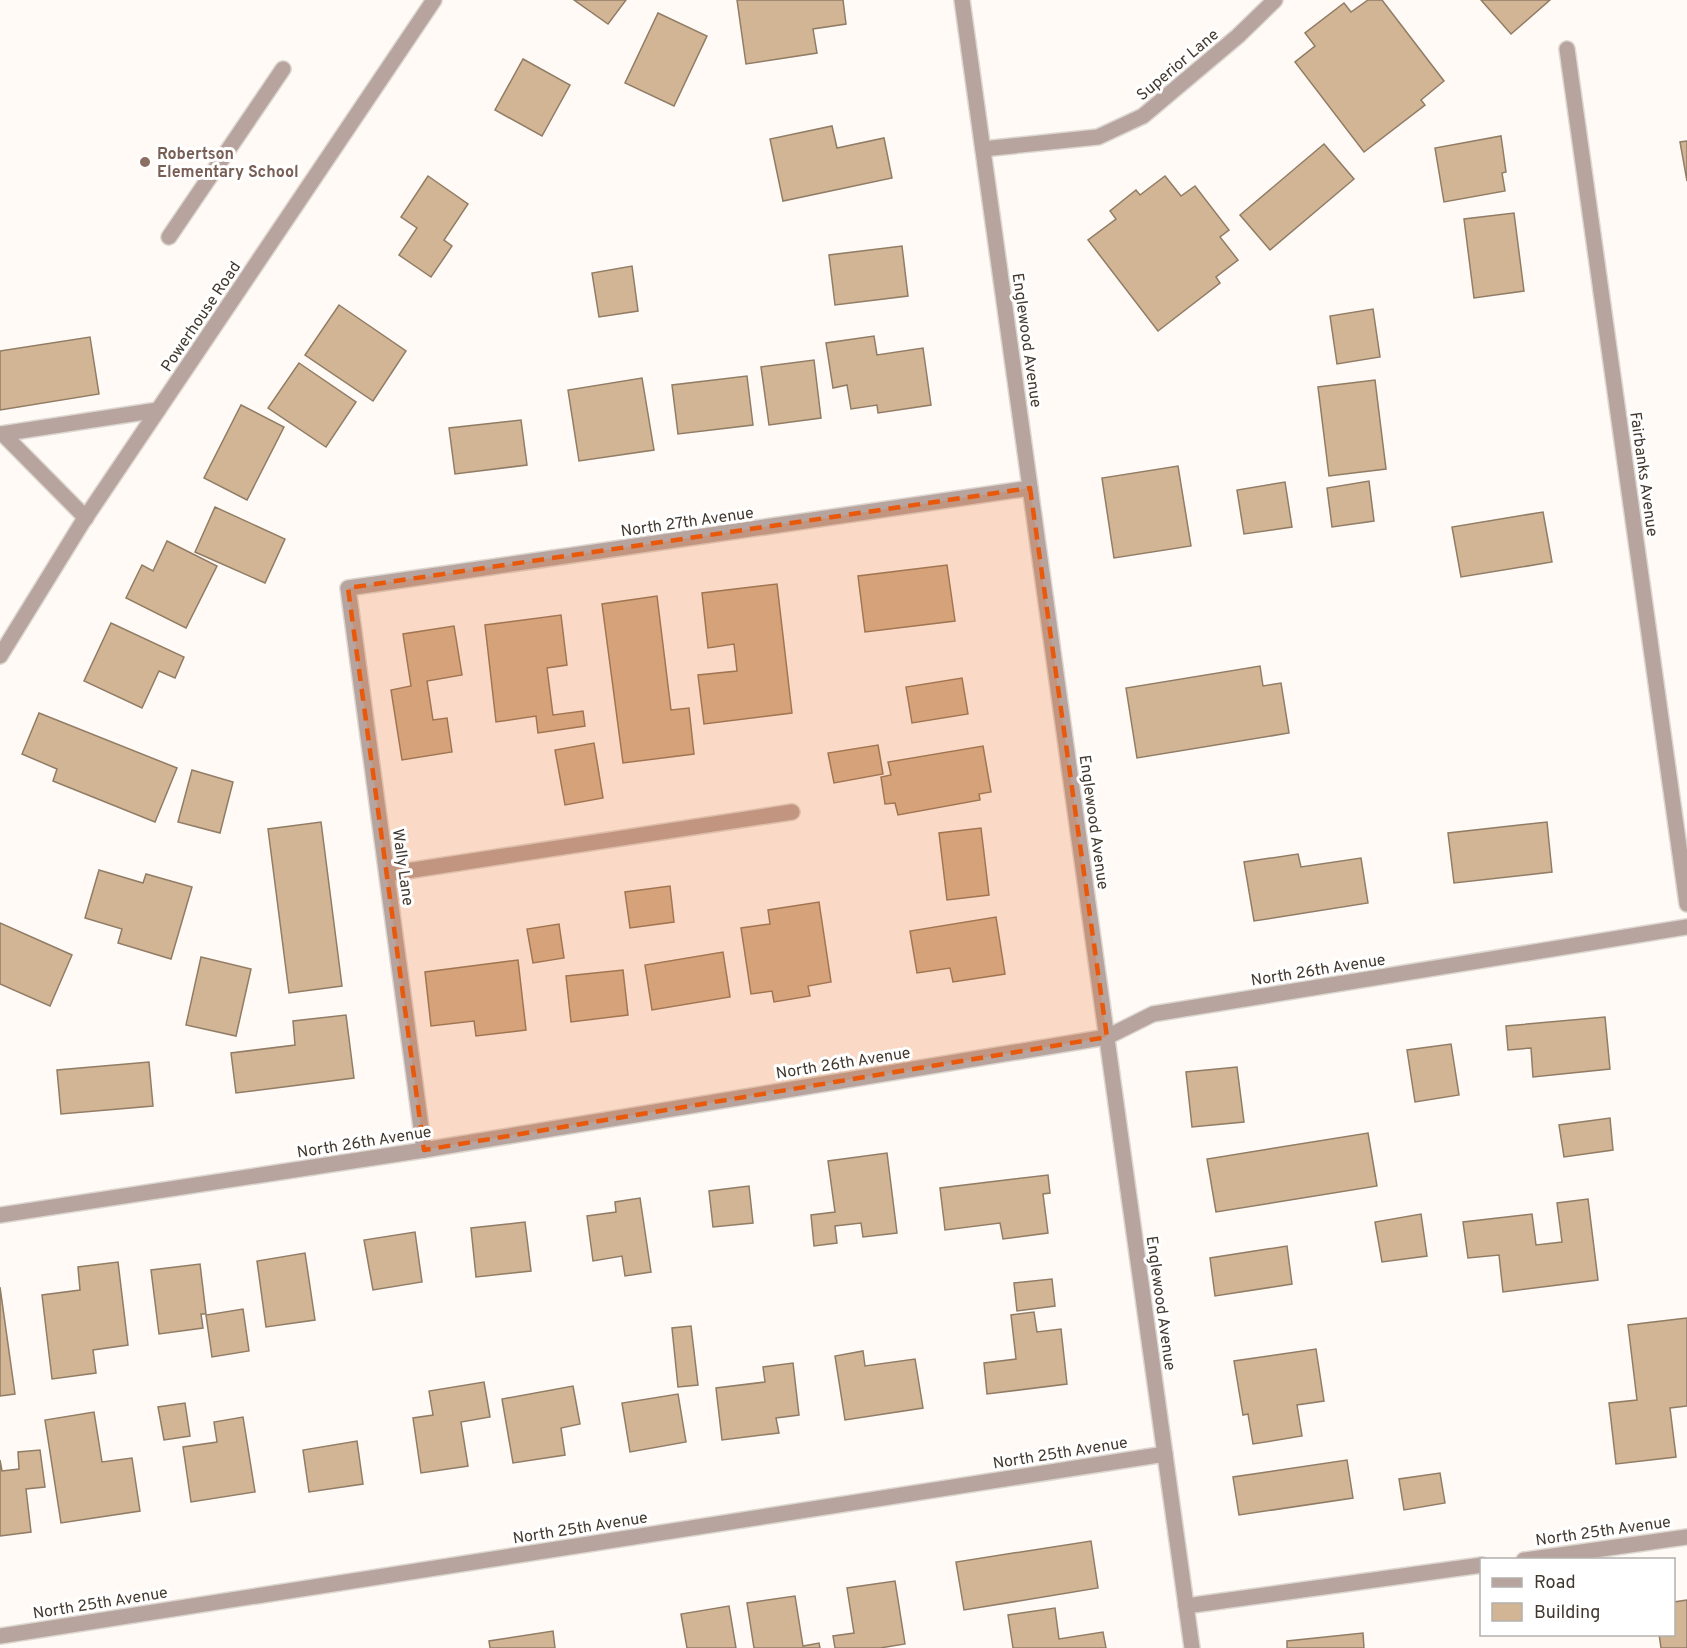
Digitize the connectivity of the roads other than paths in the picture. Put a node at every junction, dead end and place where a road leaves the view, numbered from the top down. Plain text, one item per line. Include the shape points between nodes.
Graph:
1 (434, 0) edge
2 (963, 0) edge
3 (1275, 0) edge
4 (1568, 49) dead end
5 (283, 69) dead end
6 (983, 150) junction
7 (169, 237) dead end
8 (158, 410) junction
9 (2, 434) edge
10 (1030, 488) junction
11 (86, 518) junction
12 (348, 588) joint
13 (0, 656) edge
14 (792, 812) dead end
15 (387, 874) junction
16 (1687, 904) edge
17 (1687, 927) edge
18 (1107, 1037) junction
19 (424, 1150) junction
20 (0, 1215) edge
21 (1166, 1454) junction
22 (1687, 1537) edge
23 (1538, 1558) edge
24 (1480, 1565) edge
25 (1186, 1606) junction
26 (0, 1636) edge
27 (1192, 1648) edge

1 - 8 street, Powerhouse Road
2 - 6 street, Englewood Avenue
3 - 6 street, Superior Lane via 1143,116 1098,137
4 - 16 street, Fairbanks Avenue
5 - 7 street
6 - 10 street, Englewood Avenue
8 - 9 street
8 - 11 street, Powerhouse Road
9 - 11 street
10 - 12 street, North 27th Avenue
10 - 18 street, Englewood Avenue
11 - 13 street, Powerhouse Road
12 - 15 street, Wally Lane
14 - 15 street
15 - 19 street, Wally Lane
17 - 18 street, North 26th Avenue via 1153,1014
18 - 19 street, North 26th Avenue
18 - 21 street, Englewood Avenue
19 - 20 street, North 26th Avenue
21 - 25 street, Englewood Avenue
21 - 26 street, North 25th Avenue
22 - 23 street, North 25th Avenue
24 - 25 street
25 - 27 street, Englewood Avenue

